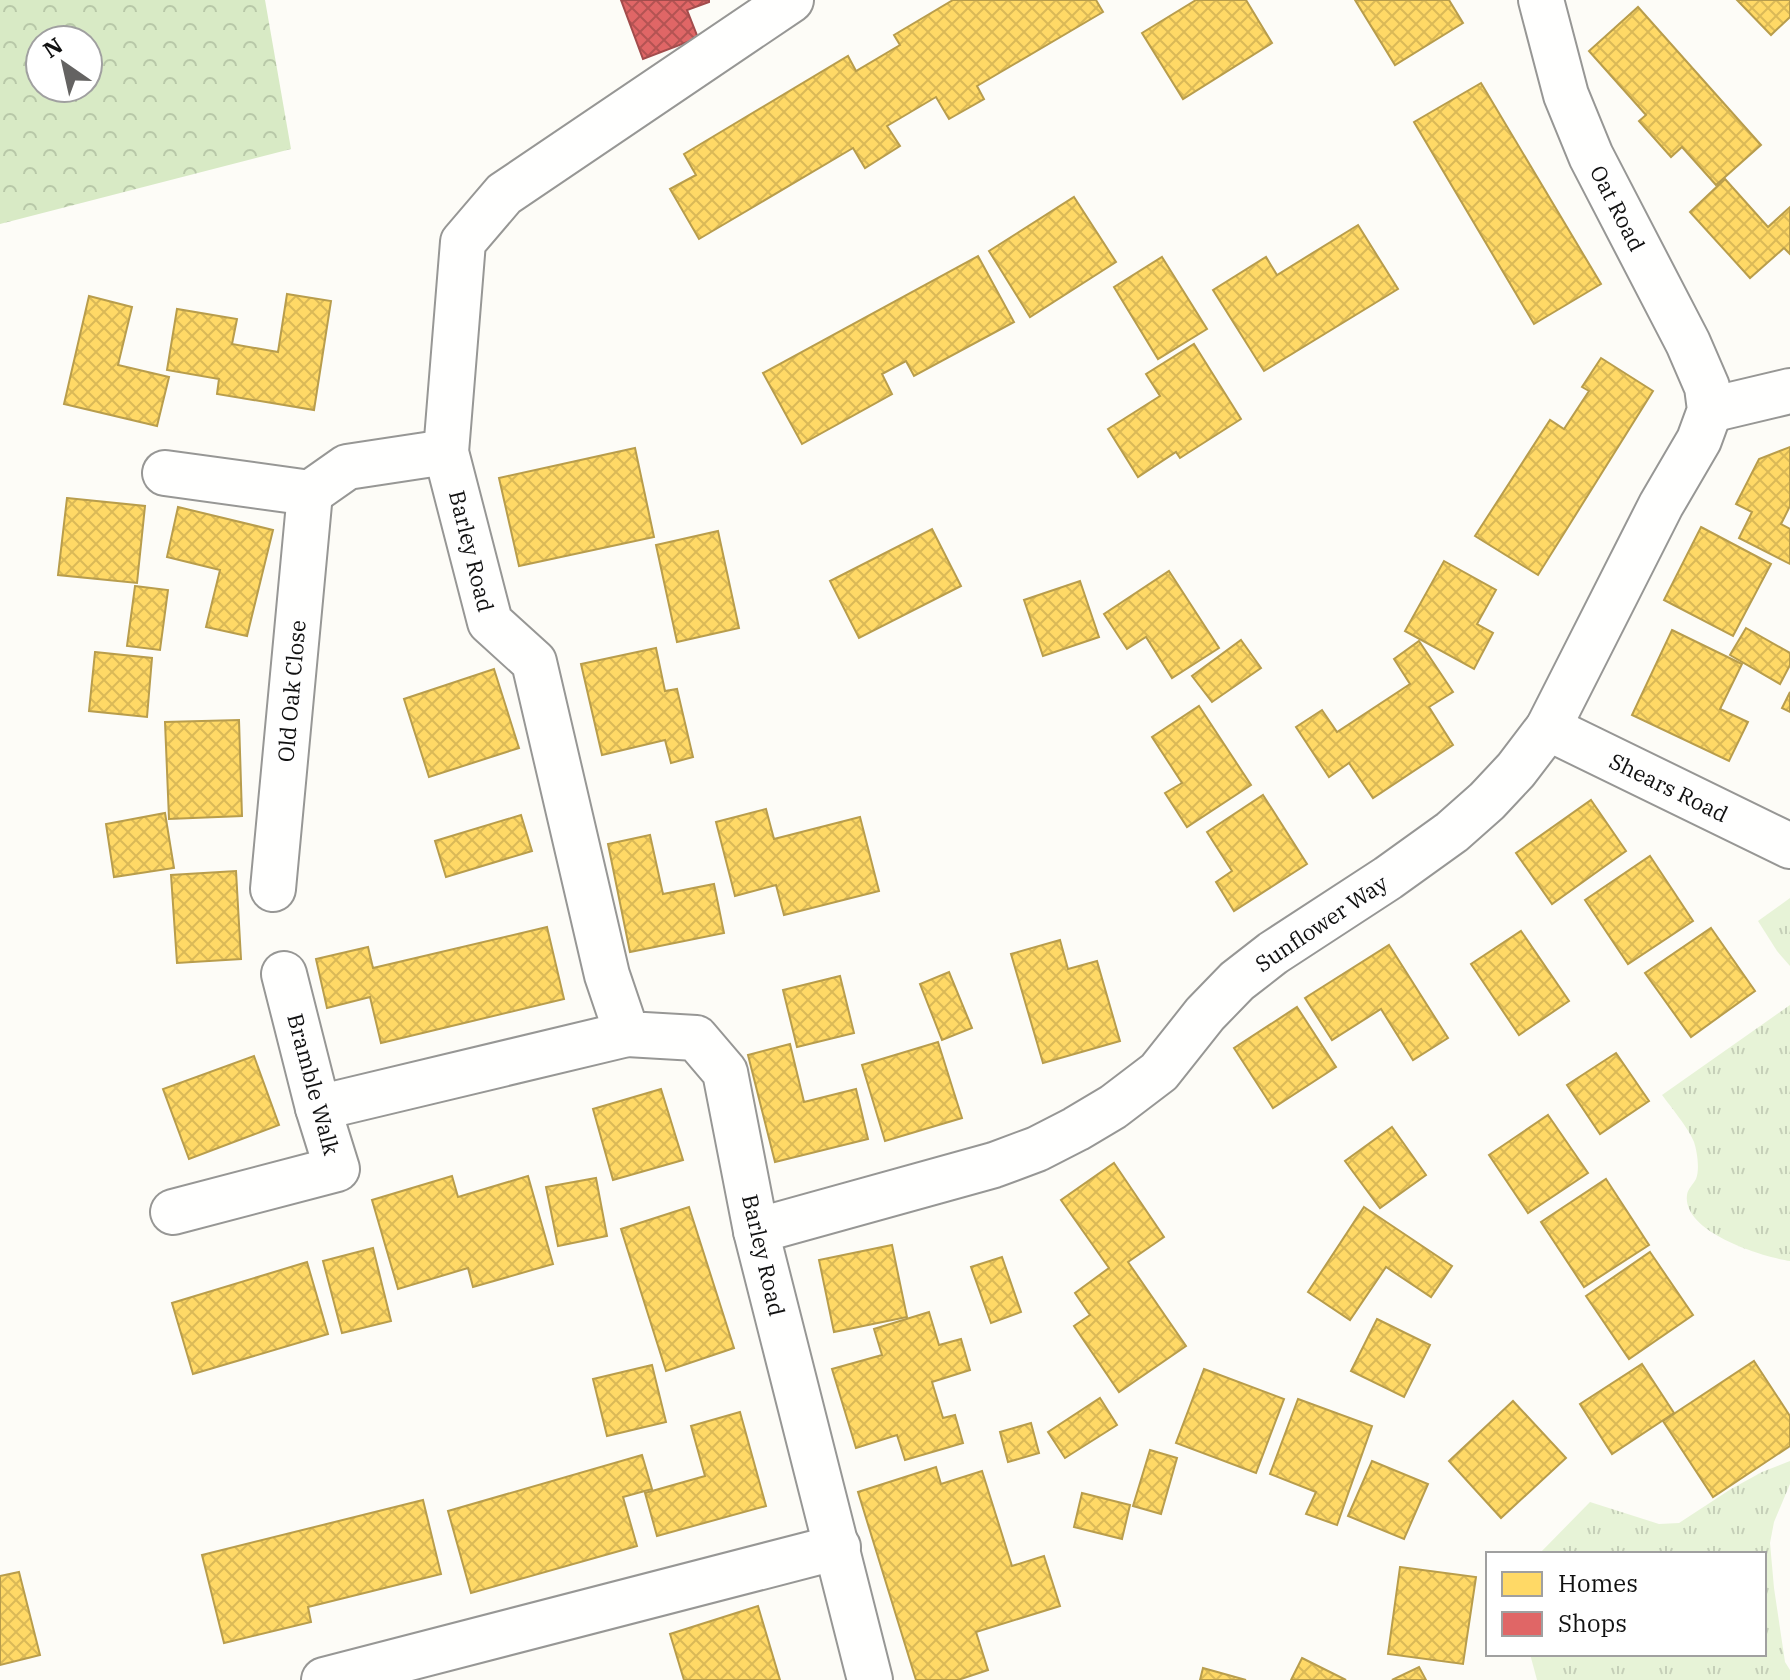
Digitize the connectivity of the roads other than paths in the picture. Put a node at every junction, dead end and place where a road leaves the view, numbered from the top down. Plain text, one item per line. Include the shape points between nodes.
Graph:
1 (1541, 0) edge
2 (784, 2) edge
3 (1790, 391) edge
4 (1710, 410) junction
5 (446, 452) junction
6 (165, 473) dead end
7 (310, 493) junction
8 (1548, 728) junction
9 (1790, 846) edge
10 (273, 889) dead end
11 (284, 974) dead end
12 (627, 1034) junction
13 (318, 1108) junction
14 (173, 1212) dead end
15 (756, 1231) junction
16 (838, 1547) junction
17 (324, 1680) edge
18 (870, 1680) edge

1 - 4 street, Oat Road via 1566,95 1591,156 1688,343 1707,387
2 - 5 street, Barley Road via 504,194 463,242
3 - 4 street
4 - 8 street, Sunflower Way
5 - 7 street via 347,467
5 - 12 street, Barley Road via 490,622 534,662 607,975
6 - 7 street
7 - 10 street, Old Oak Close
8 - 9 street, Shears Road
8 - 15 street, Sunflower Way via 1516,770 1452,832 1237,981 1159,1072 1113,1107 1037,1149 994,1165
11 - 13 street, Bramble Walk
12 - 13 street, Barley Road
12 - 15 street, Barley Road via 696,1038 725,1072
13 - 14 street, Bramble Walk via 337,1169
15 - 16 street, Barley Road
16 - 17 street
16 - 18 street, Barley Road

